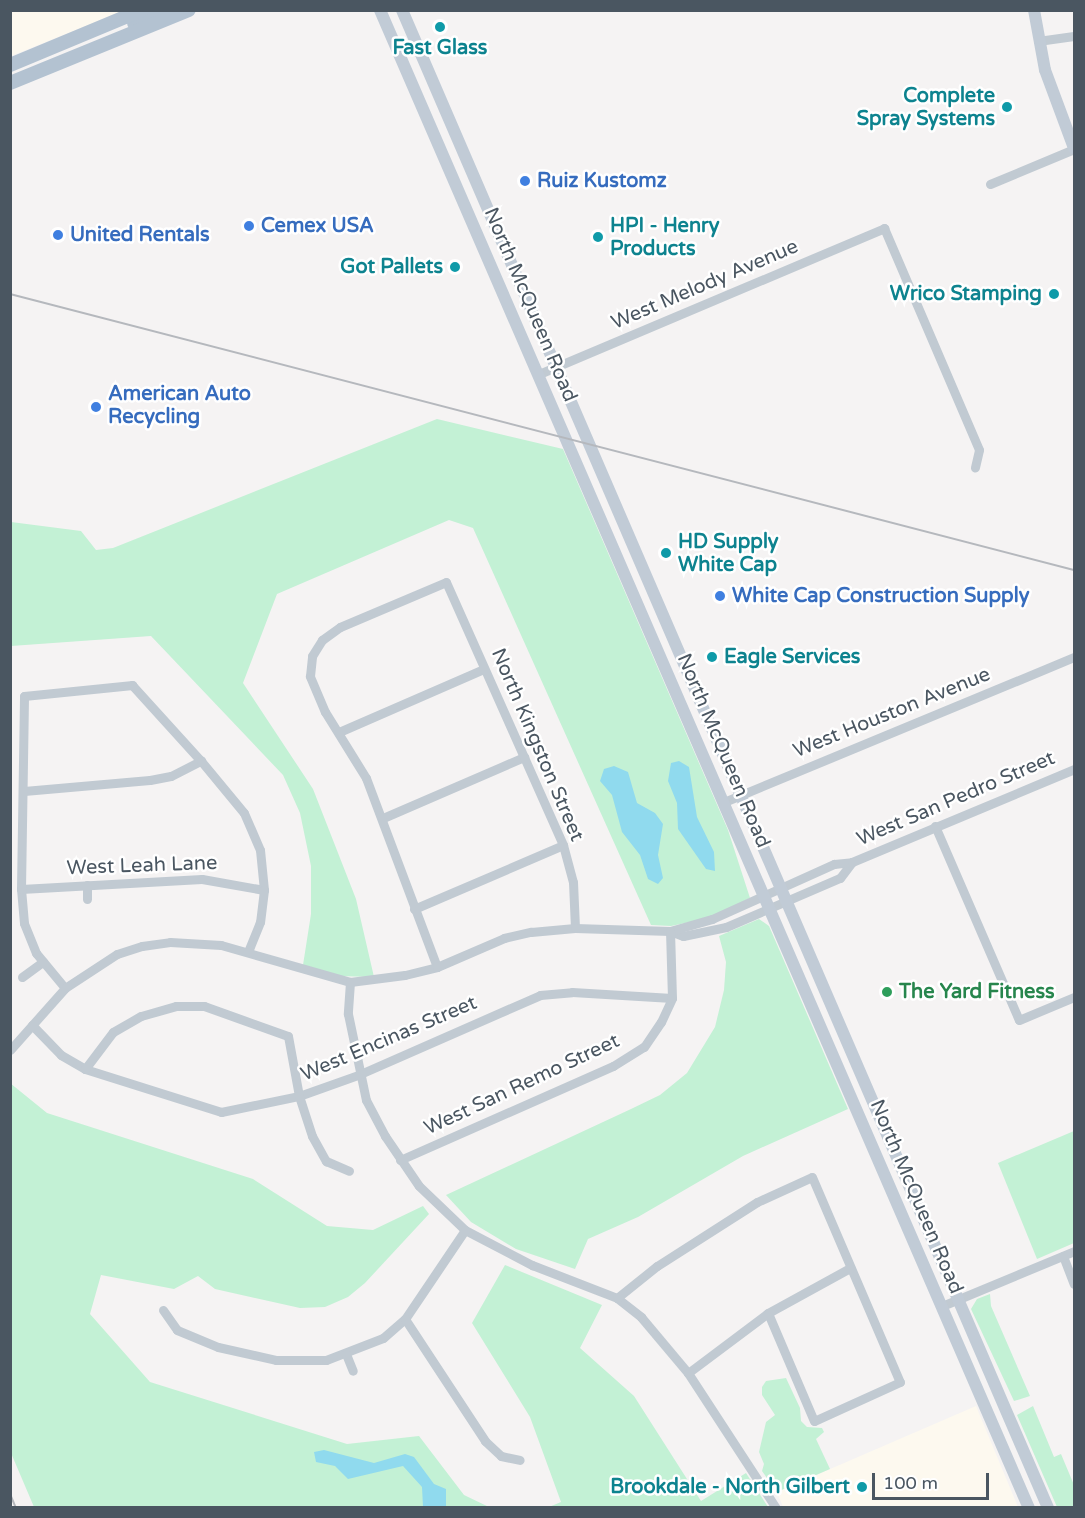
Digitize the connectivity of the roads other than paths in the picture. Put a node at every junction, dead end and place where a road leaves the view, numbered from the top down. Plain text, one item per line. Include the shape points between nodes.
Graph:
1 (142, 10) edge
2 (162, 10) edge
3 (189, 10) edge
4 (380, 10) edge
5 (402, 10) edge
6 (1034, 10) edge
7 (112, 23) junction
8 (129, 34) junction
9 (1074, 36) edge
10 (1038, 41) junction
11 (57, 64) junction
12 (10, 65) edge
13 (10, 83) edge
14 (449, 120) junction
15 (431, 127) junction
16 (1074, 149) edge
17 (990, 184) dead end
18 (555, 368) junction
19 (538, 374) junction
20 (975, 468) dead end
21 (653, 593) junction
22 (637, 601) junction
23 (1074, 657) edge
24 (484, 669) junction
25 (339, 732) junction
26 (524, 757) junction
27 (201, 760) junction
28 (1074, 769) edge
29 (24, 790) junction
30 (741, 795) junction
31 (724, 802) junction
32 (383, 818) junction
33 (935, 826) junction
34 (563, 845) junction
35 (852, 862) junction
36 (87, 885) junction
37 (21, 889) junction
38 (264, 890) junction
39 (783, 895) junction
40 (87, 899) dead end
41 (767, 902) junction
42 (414, 909) junction
43 (575, 928) junction
44 (670, 931) junction
45 (248, 951) junction
46 (43, 962) junction
47 (437, 967) junction
48 (22, 977) dead end
49 (350, 982) junction
50 (65, 988) junction
51 (1074, 997) edge
52 (672, 998) junction
53 (32, 1025) junction
54 (10, 1050) edge
55 (85, 1069) junction
56 (358, 1075) junction
57 (299, 1096) junction
58 (400, 1160) junction
59 (349, 1171) dead end
60 (465, 1230) junction
61 (1074, 1251) edge
62 (1063, 1256) junction
63 (850, 1268) junction
64 (1074, 1284) edge
65 (617, 1298) junction
66 (958, 1299) junction
67 (942, 1306) junction
68 (163, 1310) dead end
69 (768, 1313) junction
70 (405, 1319) junction
71 (346, 1354) junction
72 (352, 1371) dead end
73 (688, 1372) junction
74 (1024, 1453) junction
75 (520, 1460) dead end
76 (1008, 1460) junction
77 (776, 1508) edge
78 (1029, 1508) edge
79 (1048, 1508) edge

1 - 7 main road
2 - 8 main road via 132,24
3 - 8 main road
4 - 15 main road, North McQueen Road
5 - 14 main road, North McQueen Road
6 - 10 main road
7 - 11 main road via 106,35 76,49
7 - 12 main road
8 - 11 main road
9 - 10 street
10 - 16 main road
11 - 13 main road
14 - 15 main road
14 - 18 main road, North McQueen Road
15 - 19 main road, North McQueen Road
16 - 17 street
18 - 19 street, West Melody Avenue
18 - 20 street, West Melody Avenue via 884,228 979,450
18 - 21 main road, North McQueen Road
19 - 22 main road, North McQueen Road
21 - 22 main road
21 - 30 main road, North McQueen Road
22 - 31 main road, North McQueen Road
23 - 30 street, West Houston Avenue
24 - 25 street
24 - 25 street, North Kingston Street via 446,582 340,627 322,639 312,656 310,676 316,695
24 - 26 street, North Kingston Street
25 - 32 street
26 - 32 street
26 - 34 street, North Kingston Street
27 - 29 street via 171,776 150,780
27 - 29 street via 132,685 24,696
27 - 38 street via 244,813 260,850
28 - 33 street, West San Pedro Street
29 - 37 street
30 - 31 street, West Houston Avenue
30 - 39 main road, North McQueen Road
31 - 41 main road, North McQueen Road
32 - 42 street
33 - 35 street, West San Pedro Street
33 - 51 street via 1019,1020
34 - 42 street
34 - 43 street, North Kingston Street via 573,882
35 - 39 street, West San Pedro Street via 834,864
35 - 39 street, West San Pedro Street via 840,878
36 - 37 street, West Leah Lane
36 - 38 street, West Leah Lane via 202,879
36 - 40 street
37 - 46 street via 24,923
38 - 45 street via 260,922
39 - 41 street, West San Pedro Street
39 - 66 main road, North McQueen Road
41 - 44 street, West San Pedro Street
41 - 67 main road, North McQueen Road
42 - 47 street
43 - 44 street, West San Pedro Street
43 - 47 street, West San Pedro Street via 504,938
44 - 52 street, West San Remo Street
45 - 49 street, West San Pedro Street via 293,968
45 - 50 street, West San Pedro Street via 198,942 142,946 117,954
46 - 48 street
46 - 50 street
47 - 49 street, West San Pedro Street
49 - 56 street via 348,1014
50 - 53 street, West San Pedro Street
52 - 56 street, West Encinas Street via 572,992 540,995
52 - 58 street, West San Remo Street via 656,1030 629,1058
53 - 54 street, West San Pedro Street
53 - 55 street, West Encinas Street via 62,1055
55 - 57 street, West Encinas Street via 221,1112
55 - 57 street via 113,1032 141,1016 177,1006 204,1006 288,1036
56 - 57 street, West Encinas Street
56 - 58 street via 366,1100
57 - 59 street via 326,1161
58 - 60 street via 419,1186
60 - 65 street via 532,1265
60 - 70 street
61 - 62 street
62 - 64 street
62 - 66 street
63 - 65 street via 812,1177 757,1202 657,1266
63 - 69 street
63 - 69 street via 900,1382 814,1421
65 - 73 street via 641,1317
66 - 67 street
66 - 74 main road, North McQueen Road
67 - 76 main road, North McQueen Road
68 - 71 street via 177,1330 218,1347 298,1361 326,1360
69 - 73 street
70 - 71 street via 383,1338
70 - 75 street via 485,1441 501,1456
71 - 72 street
73 - 77 street
74 - 76 main road
74 - 79 main road, North McQueen Road
76 - 78 main road, North McQueen Road

